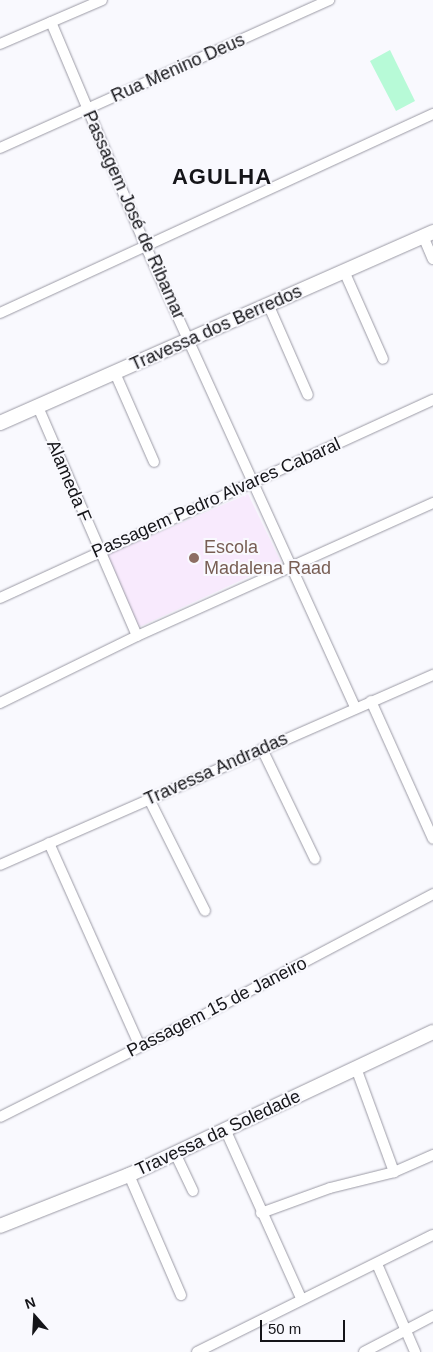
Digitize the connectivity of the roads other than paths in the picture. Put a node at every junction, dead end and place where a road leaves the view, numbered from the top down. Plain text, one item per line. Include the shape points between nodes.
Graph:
1 (102, 0) edge
2 (329, 0) edge
3 (51, 22) junction
4 (0, 44) edge
5 (86, 109) junction
6 (433, 114) edge
7 (0, 148) edge
8 (428, 234) edge
9 (146, 247) junction
10 (433, 259) edge
11 (344, 271) junction
12 (268, 304) junction
13 (0, 313) edge
14 (191, 341) junction
15 (383, 359) dead end
16 (115, 373) junction
17 (308, 395) dead end
18 (433, 400) edge
19 (38, 407) junction
20 (0, 423) edge
21 (154, 462) dead end
22 (252, 483) junction
23 (433, 503) edge
24 (98, 550) junction
25 (290, 565) junction
26 (0, 598) edge
27 (136, 636) junction
28 (433, 675) edge
29 (371, 701) junction
30 (0, 703) edge
31 (355, 707) junction
32 (262, 749) junction
33 (149, 799) junction
34 (433, 839) edge
35 (49, 843) junction
36 (315, 859) dead end
37 (0, 865) edge
38 (433, 894) edge
39 (205, 911) dead end
40 (433, 1032) edge
41 (140, 1046) junction
42 (356, 1068) junction
43 (0, 1118) edge
44 (225, 1130) junction
45 (175, 1153) junction
46 (433, 1155) edge
47 (394, 1172) junction
48 (128, 1174) junction
49 (193, 1191) dead end
50 (261, 1213) junction
51 (0, 1226) edge
52 (433, 1235) edge
53 (377, 1264) junction
54 (181, 1295) dead end
55 (302, 1298) junction
56 (433, 1316) edge
57 (404, 1330) junction
58 (196, 1352) edge
59 (364, 1352) edge
60 (415, 1352) edge

1 - 3 street
2 - 5 street, Rua Menino Deus
3 - 4 street
3 - 5 street, Passagem José de Ribamar
5 - 7 street, Rua Menino Deus
5 - 9 street, Passagem José de Ribamar
6 - 9 street
8 - 10 street
8 - 11 main road, Travessa dos Berredos
9 - 13 street
9 - 14 street, Passagem José de Ribamar
11 - 12 main road, Travessa dos Berredos
11 - 15 street
12 - 14 main road, Travessa dos Berredos
12 - 17 street
14 - 16 main road, Travessa dos Berredos
14 - 22 street, Passagem José de Ribamar
16 - 19 main road, Travessa dos Berredos
16 - 21 street
18 - 22 street, Passagem Pedro Alvares Cabaral
19 - 20 main road, Travessa dos Berredos
19 - 24 street, Alameda F
22 - 24 street, Passagem Pedro Alvares Cabaral
22 - 25 street, Passagem José de Ribamar
23 - 25 street
24 - 26 street, Passagem Pedro Alvares Cabaral
24 - 27 street, Alameda F
25 - 27 street
25 - 31 street, Passagem José de Ribamar
27 - 30 street
28 - 29 street, Travessa Andradas
29 - 31 street, Travessa Andradas
29 - 34 street
31 - 32 street, Travessa Andradas
32 - 33 street, Travessa Andradas
32 - 36 street
33 - 35 street, Travessa Andradas
33 - 39 street
35 - 37 street, Travessa Andradas
35 - 41 street
38 - 41 street, Passagem 15 de Janeiro
40 - 42 main road, Travessa da Soledade
41 - 43 street, Passagem 15 de Janeiro
42 - 44 main road, Travessa da Soledade
42 - 47 street
44 - 45 main road, Travessa da Soledade
44 - 50 street
45 - 48 main road, Travessa da Soledade
45 - 49 street
46 - 47 street
47 - 50 street via 330,1188
48 - 51 main road, Travessa da Soledade
48 - 54 street
50 - 55 street
52 - 53 street
53 - 55 street
53 - 57 street
55 - 58 street
56 - 57 street
57 - 59 street
57 - 60 street

